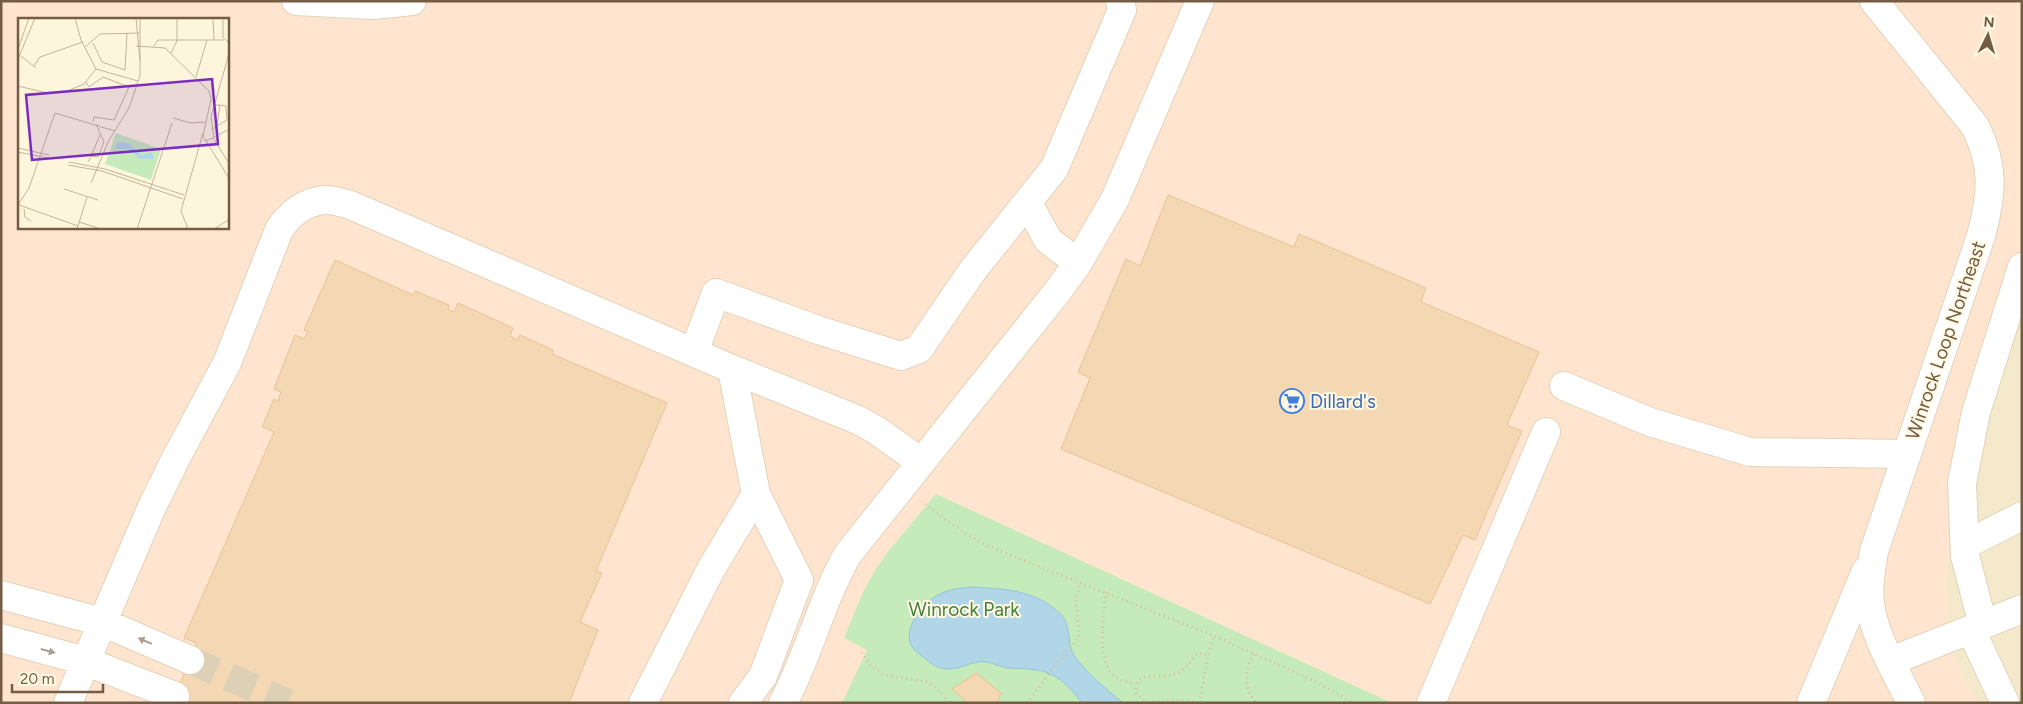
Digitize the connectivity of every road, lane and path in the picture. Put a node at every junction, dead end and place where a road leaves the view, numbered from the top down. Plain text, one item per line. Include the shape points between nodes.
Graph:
1 (296, 1) edge
2 (412, 1) edge
3 (1120, 1) edge
4 (1200, 1) edge
5 (1874, 1) edge
6 (1028, 203) junction
7 (1078, 262) junction
8 (2021, 274) edge
9 (694, 352) junction
10 (732, 369) junction
11 (1564, 386) dead end
12 (1546, 432) dead end
13 (1907, 454) junction
14 (921, 462) junction
15 (756, 494) junction
16 (922, 502) dead end
17 (2022, 516) edge
18 (1965, 545) junction
19 (1874, 552) junction
20 (1080, 582) junction
21 (1106, 592) junction
22 (1, 595) edge
23 (2022, 609) edge
24 (102, 622) junction
25 (1977, 627) junction
26 (1214, 636) junction
27 (1, 638) edge
28 (862, 652) dead end
29 (1254, 654) junction
30 (1208, 655) junction
31 (190, 660) tunnel mouth
32 (1891, 661) junction
33 (85, 662) junction
34 (1136, 684) junction
35 (175, 696) dead end
36 (68, 703) edge
37 (643, 703) edge
38 (743, 703) edge
39 (782, 703) edge
40 (950, 703) edge
41 (1027, 703) edge
42 (1199, 703) edge
43 (1256, 703) edge
44 (1354, 703) edge
45 (1432, 703) edge
46 (1810, 703) edge
47 (1911, 703) edge
48 (2005, 703) edge

1 - 2 street via 372,5
3 - 6 street via 1122,10 1054,169
4 - 7 street via 1115,199
5 - 13 street, Winrock Loop Northeast via 1975,126 1985,146 1990,168 1990,193 1980,236
6 - 7 street via 1048,240
6 - 9 street via 973,270 919,349 901,356 716,293
7 - 14 street
8 - 18 street via 1976,412 1962,483
9 - 10 street
9 - 24 street via 348,204 325,200 306,206 285,220 279,230 227,363 159,492
10 - 14 street via 858,420
10 - 15 street
11 - 13 street via 1650,422 1750,452
12 - 45 street
13 - 19 street, Winrock Loop Northeast
14 - 39 street via 848,554
15 - 37 street via 710,571
15 - 38 street via 799,580 763,676
16 - 20 path via 988,546
17 - 18 street
18 - 25 street
19 - 32 street, Winrock Loop Northeast via 1870,609
19 - 46 street
20 - 21 path
20 - 41 path via 1076,600 1079,638
21 - 26 path
21 - 34 path via 1103,618 1106,664 1112,675
22 - 24 street
23 - 25 street
31 -> 24 street
24 - 33 street
25 - 32 street
25 - 48 street
26 - 29 path
26 - 30 path
27 -> 33 street
28 - 40 path via 870,665 884,676 928,682
29 - 43 path via 1245,679
29 - 44 path
30 - 34 path via 1198,653 1187,668 1175,675 1145,677
30 - 42 path
32 - 47 street, Winrock Loop Northeast
33 - 35 street
33 - 36 street
34 - 42 path via 1136,694 1146,702 1185,700

